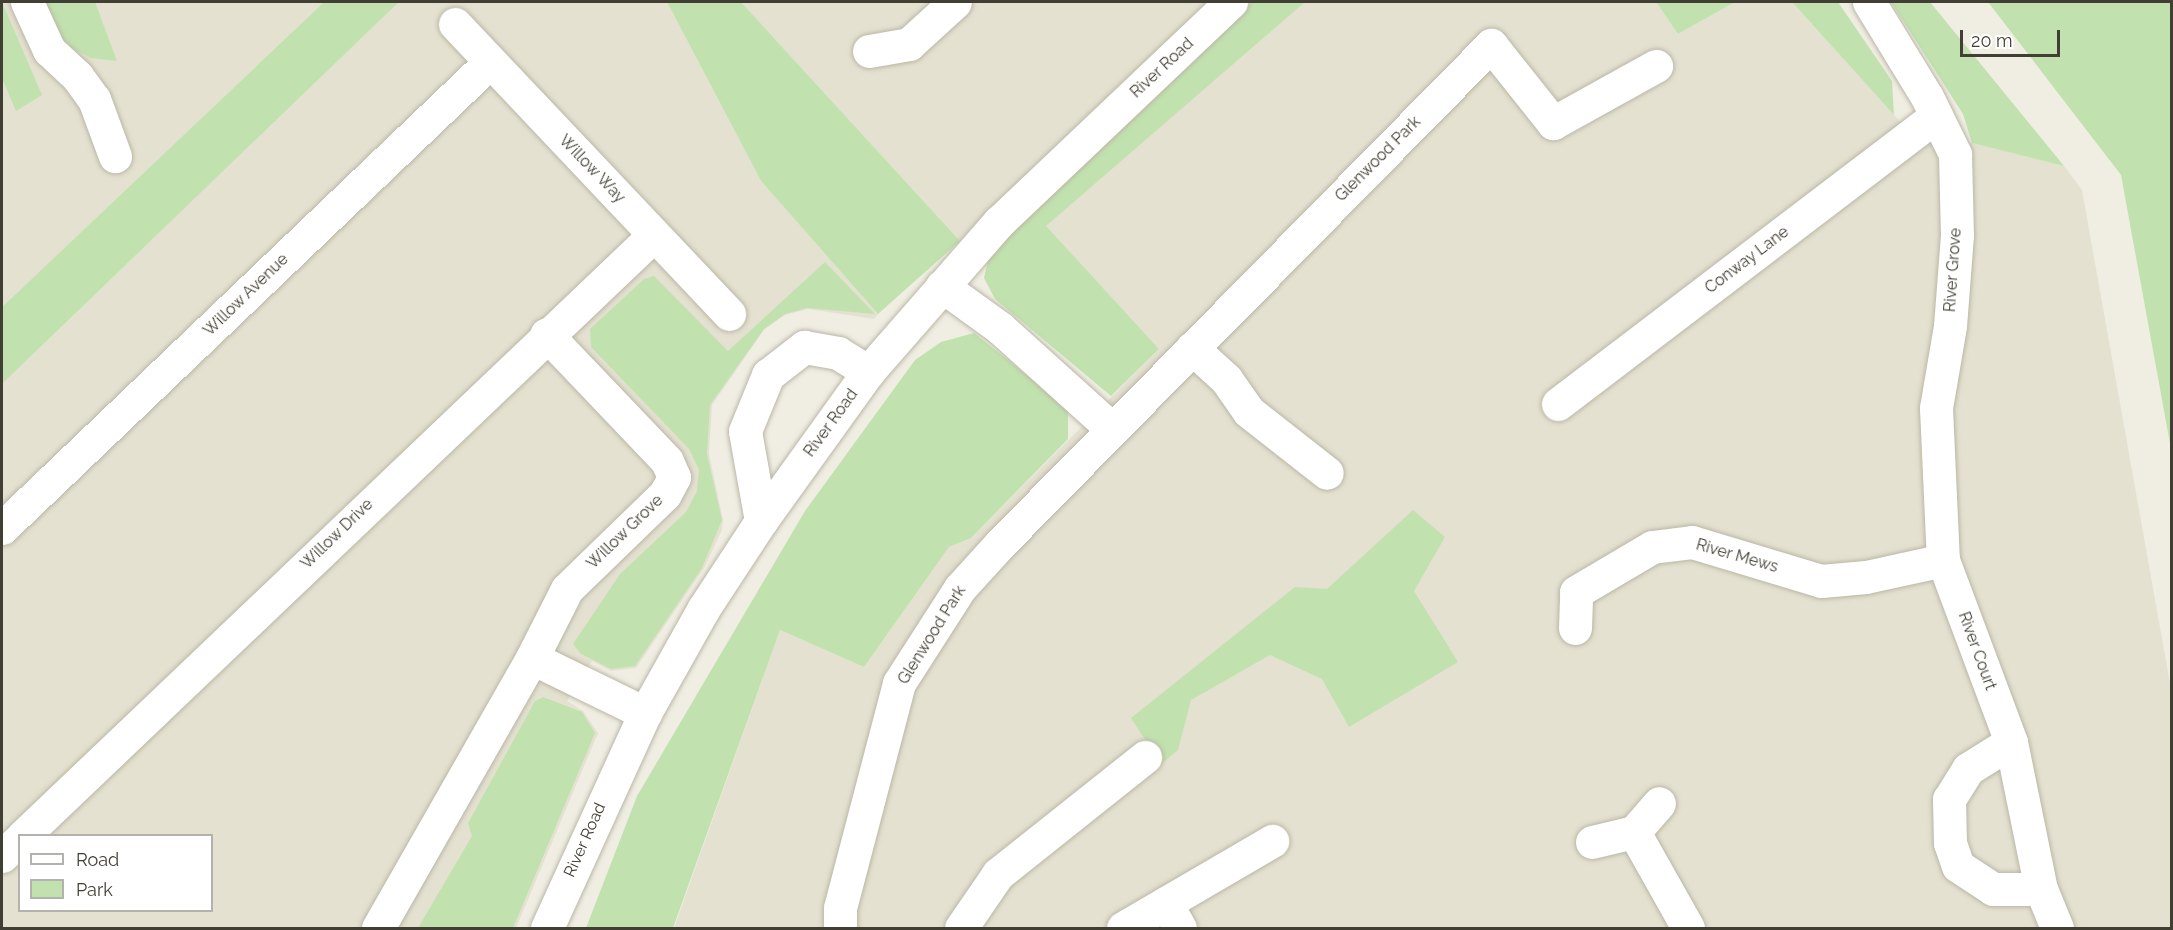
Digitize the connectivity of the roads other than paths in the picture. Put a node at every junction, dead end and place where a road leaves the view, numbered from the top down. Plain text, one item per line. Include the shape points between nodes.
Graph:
1 (27, 2) edge
2 (955, 2) edge
3 (1231, 2) edge
4 (1869, 2) edge
5 (455, 24) dead end
6 (869, 51) dead end
7 (490, 62) junction
8 (1656, 66) dead end
9 (1936, 116) junction
10 (115, 156) dead end
11 (654, 235) junction
12 (942, 286) junction
13 (729, 314) dead end
14 (546, 334) junction
15 (1192, 348) junction
16 (868, 372) junction
17 (1558, 404) dead end
18 (1112, 428) junction
19 (1327, 473) dead end
20 (761, 520) junction
21 (2, 528) edge
22 (1943, 560) junction
23 (1575, 628) dead end
24 (532, 658) junction
25 (645, 713) junction
26 (2011, 742) junction
27 (1145, 757) dead end
28 (1659, 803) dead end
29 (1634, 832) junction
30 (25, 834) edge
31 (18, 841) edge
32 (1272, 841) dead end
33 (1592, 843) dead end
34 (2, 856) edge
35 (2041, 889) junction
36 (1173, 916) edge
37 (378, 928) edge
38 (547, 928) edge
39 (840, 928) edge
40 (961, 928) edge
41 (1123, 928) edge
42 (1688, 928) edge
43 (2057, 928) edge

1 - 10 street via 49,50 77,76 94,99
2 - 6 street via 909,44
3 - 12 street, River Road via 999,222
4 - 9 street, River Grove
5 - 7 street, Willow Way
7 - 11 street, Willow Way
7 - 21 street, Willow Avenue
8 - 15 street, Glenwood Park via 1553,123 1491,45
9 - 17 street, Conway Lane
9 - 22 street, River Grove via 1955,154 1957,235 1950,326 1936,408
11 - 13 street, Willow Way
11 - 14 street, Willow Drive
12 - 16 street, River Road
12 - 18 street via 1000,328
14 - 24 street, Willow Grove via 667,462 674,477 665,494 567,589
14 - 30 street, Willow Drive
15 - 18 street, Glenwood Park
15 - 19 street via 1226,379 1248,411
16 - 20 street, River Road
16 - 20 street via 838,352 804,347 768,375 745,431
18 - 39 street, Glenwood Park via 960,588 900,683 840,909
20 - 25 street, River Road via 704,608
22 - 23 street, River Mews via 1866,577 1821,581 1692,542 1652,547 1576,592
22 - 26 street, River Court
24 - 25 street
24 - 37 street, Willow Grove
25 - 38 street, River Road
26 - 35 street, River Court
26 - 35 street via 1968,769 1949,799 1950,843 1958,866 1993,889
27 - 40 street via 998,874
28 - 29 street
29 - 33 street
29 - 42 street
31 - 34 street
32 - 36 street
35 - 43 street, River Court
36 - 41 street

